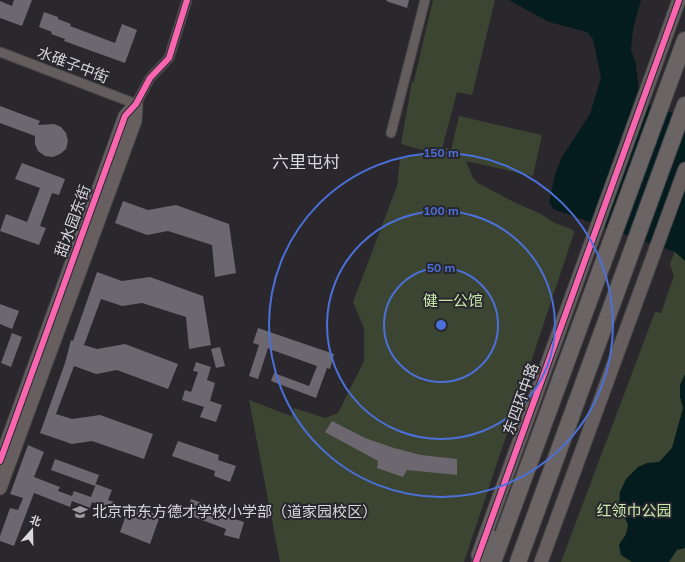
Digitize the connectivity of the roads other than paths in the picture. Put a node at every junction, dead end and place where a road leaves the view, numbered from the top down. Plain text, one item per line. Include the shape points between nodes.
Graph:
1 (188, 0) edge
2 (425, 0) edge
3 (679, 0) edge
4 (685, 40) edge
5 (0, 52) edge
6 (136, 104) junction
7 (685, 105) edge
8 (391, 133) dead end
9 (685, 169) edge
10 (0, 461) edge
11 (0, 488) edge
12 (513, 505) junction
13 (536, 512) junction
14 (476, 562) edge
15 (480, 562) edge
16 (493, 562) edge
17 (518, 562) edge
18 (528, 562) edge
19 (541, 562) edge

1 - 6 street, 甜水园东街 via 169,58 150,78
2 - 8 street
3 - 14 street, 东四环中路
4 - 12 highway, 东四环中路
5 - 6 street, 水碓子中街
6 - 10 street, 甜水园东街 via 124,116
6 - 11 street, 甜水园东街 via 134,121
7 - 13 highway
9 - 19 street
12 - 15 highway
12 - 16 highway, 东四环中路
13 - 17 highway
13 - 18 highway

